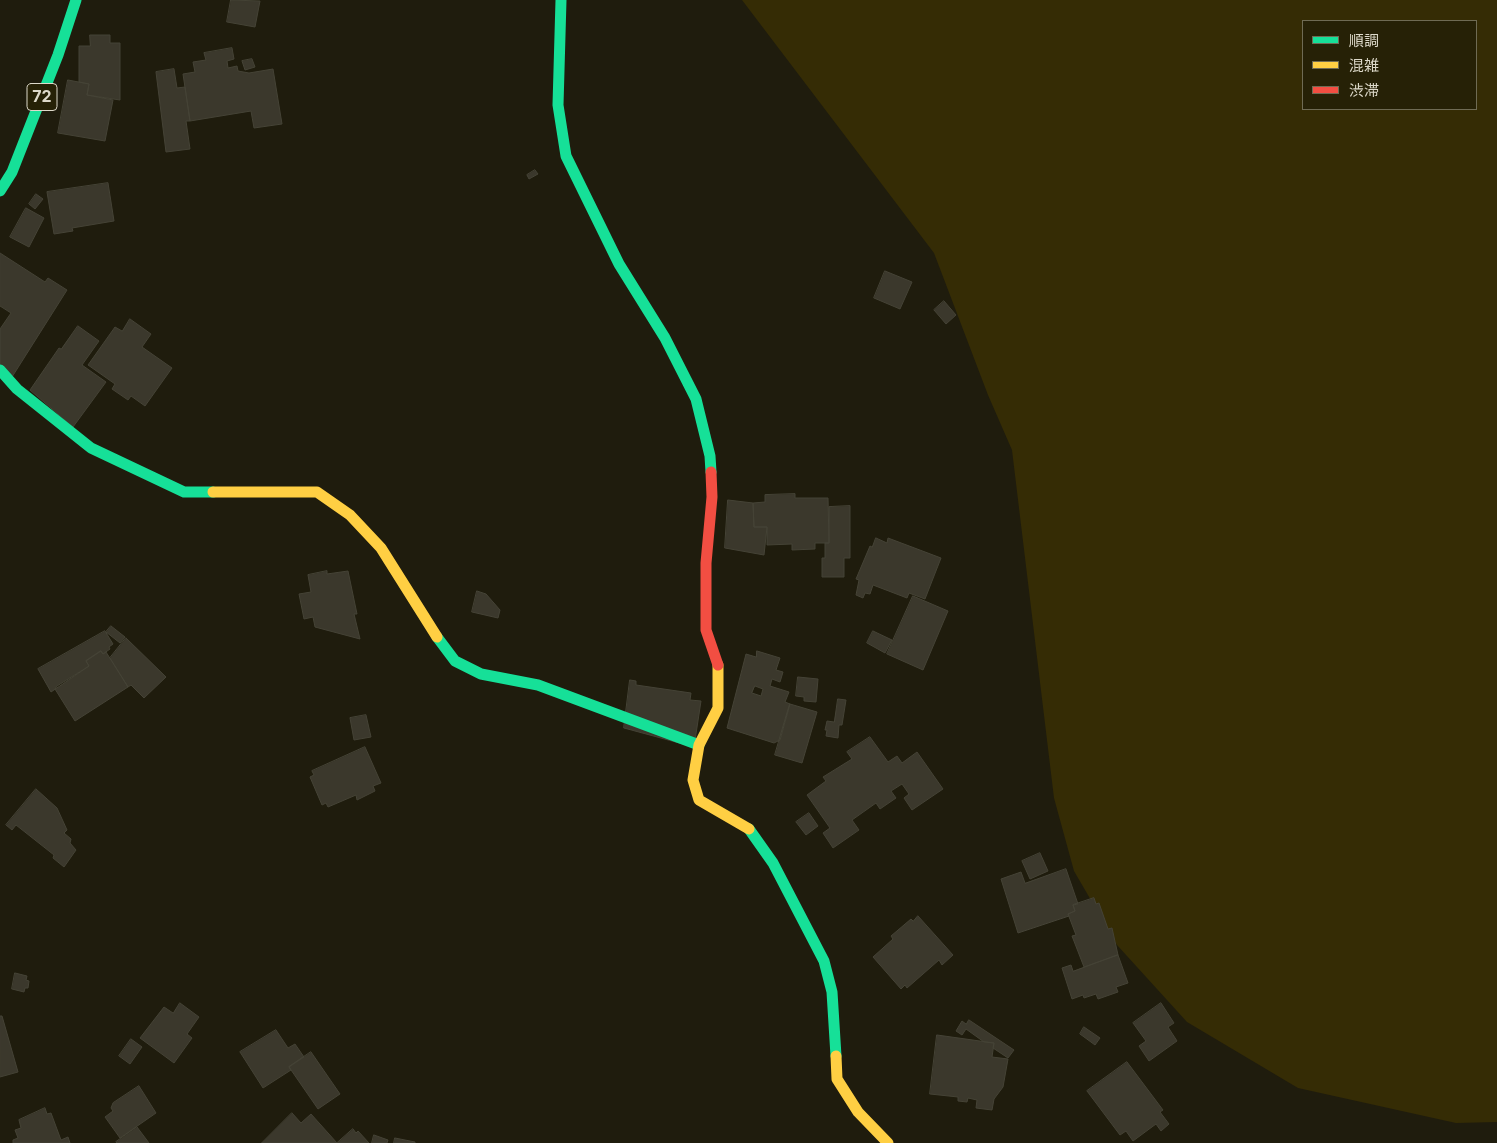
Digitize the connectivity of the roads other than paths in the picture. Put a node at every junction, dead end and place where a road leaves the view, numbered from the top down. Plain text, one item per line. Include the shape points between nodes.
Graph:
1 (76, 0) edge
2 (561, 0) edge
3 (0, 191) edge
4 (0, 370) edge
5 (699, 745) junction
6 (888, 1143) edge

1 - 3 street, 72 via 55,64 12,172
2 - 5 street via 558,104 566,156 619,264 665,338 696,399 710,456 712,497 706,564 706,630 719,668 718,708
4 - 5 street via 17,389 92,448 184,492 317,492 350,515 381,548 437,638 456,661 481,674 538,685
5 - 6 street via 692,780 699,800 750,830 773,863 824,961 832,992 837,1079 858,1112

